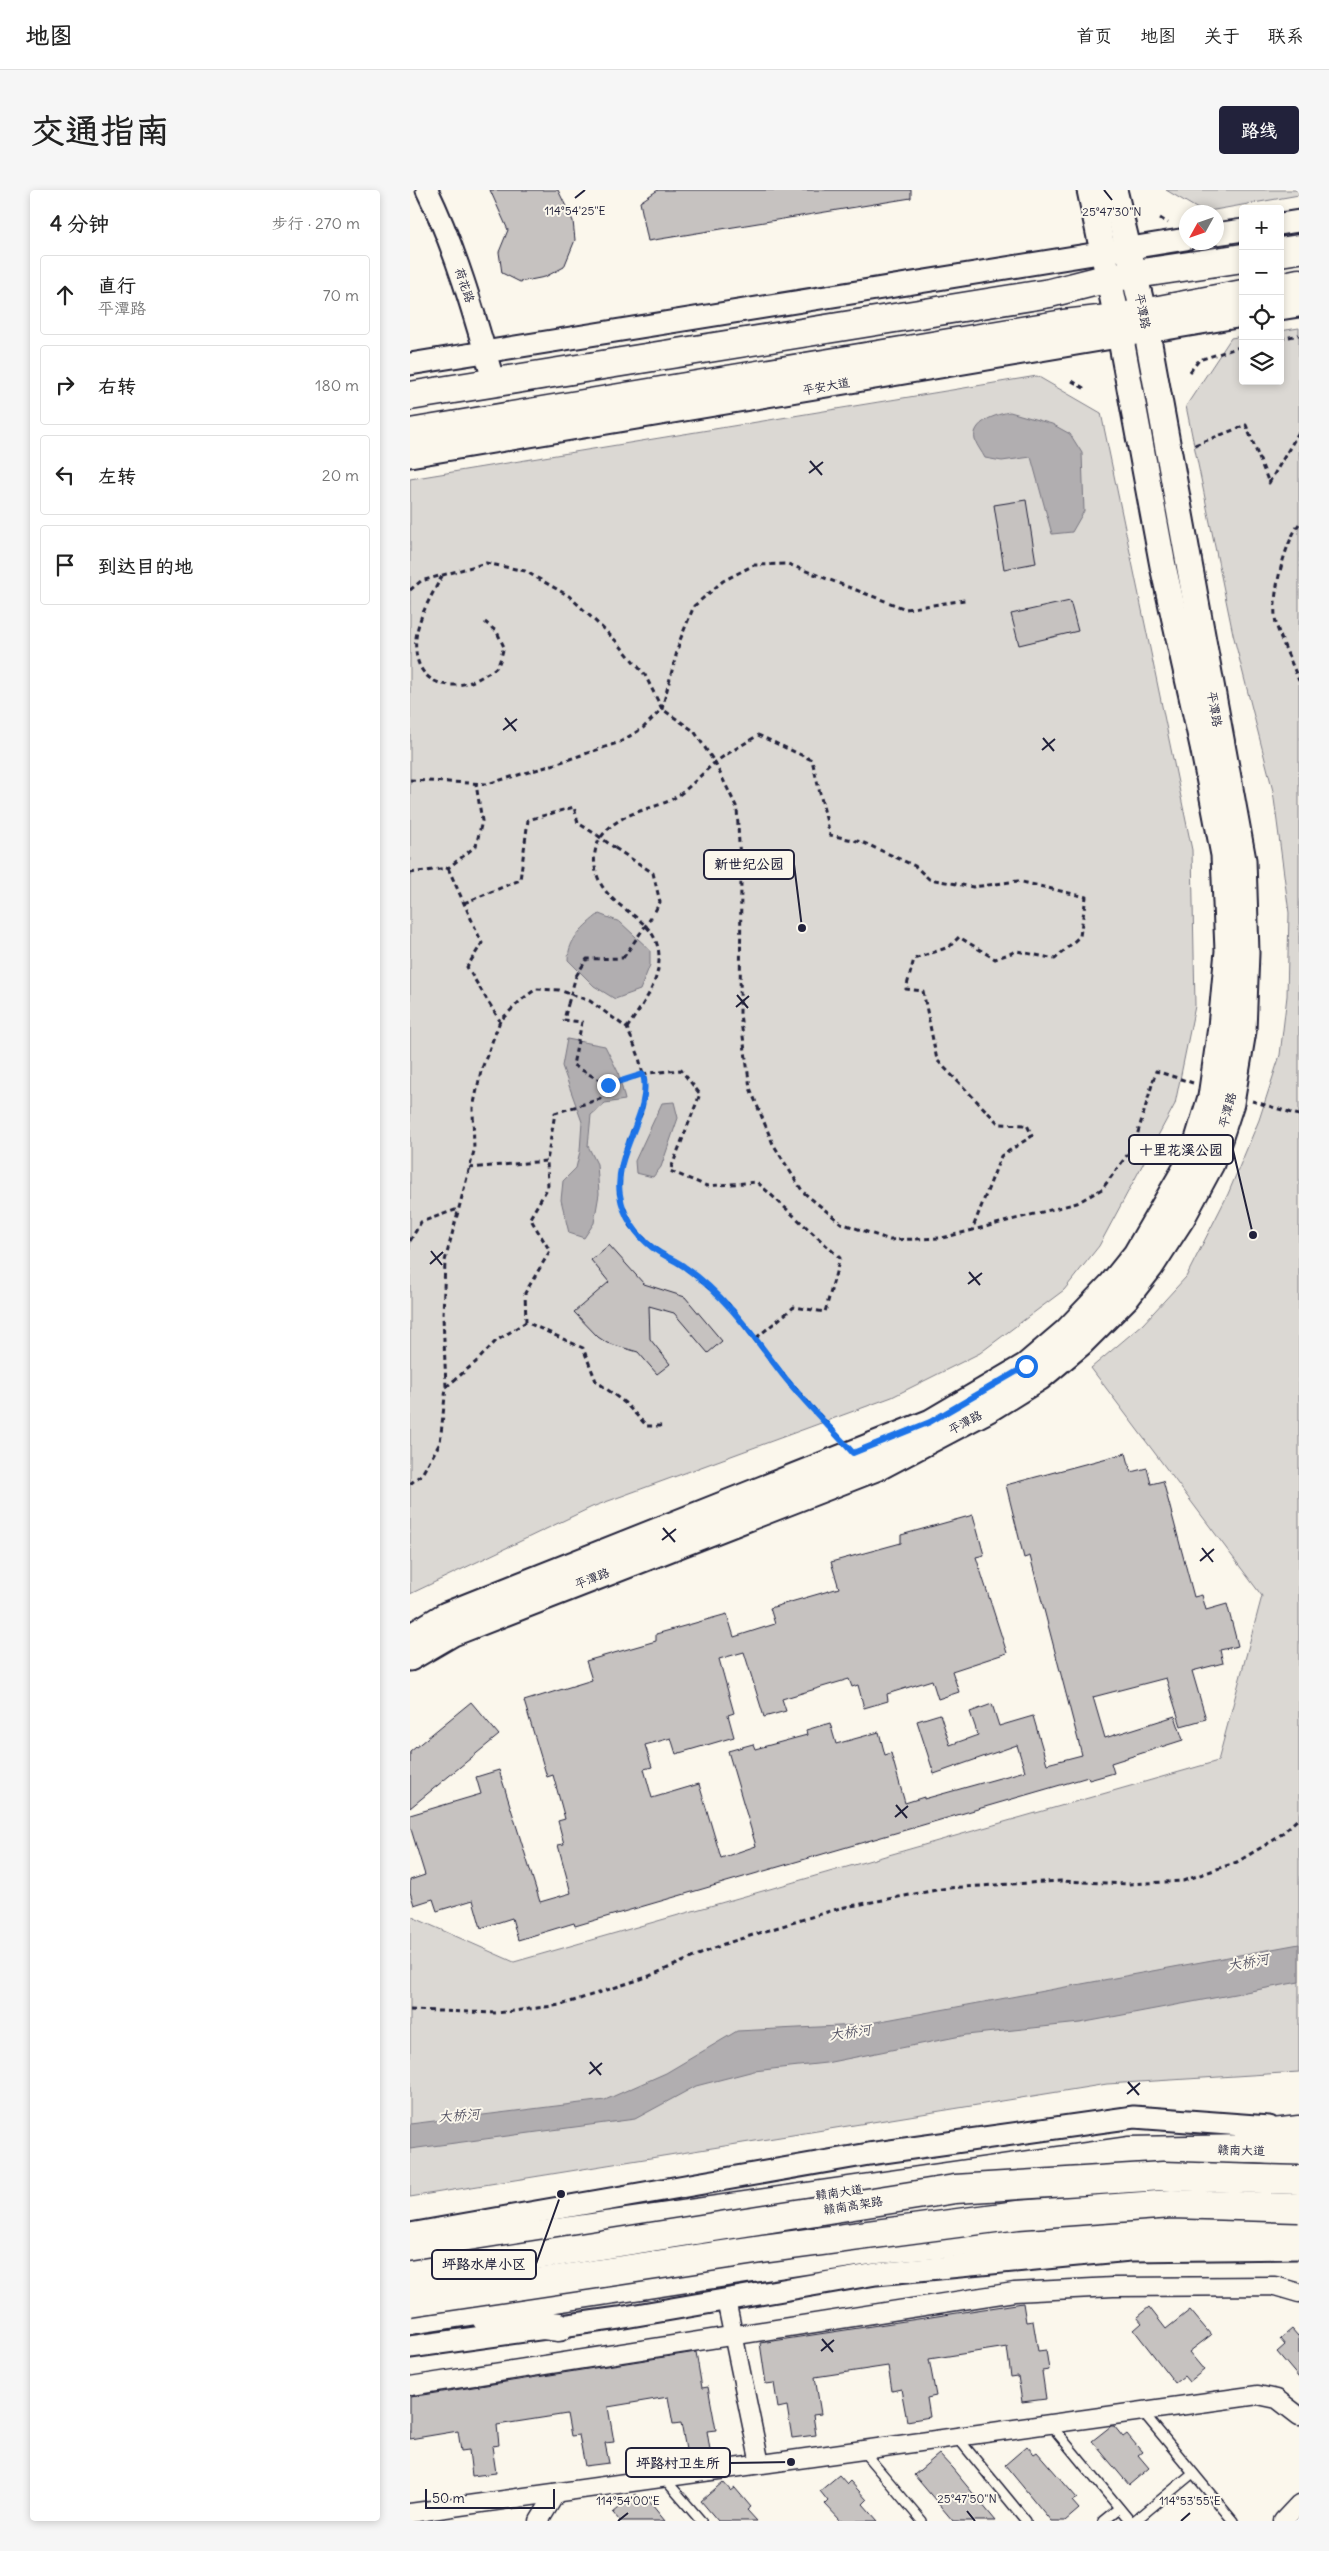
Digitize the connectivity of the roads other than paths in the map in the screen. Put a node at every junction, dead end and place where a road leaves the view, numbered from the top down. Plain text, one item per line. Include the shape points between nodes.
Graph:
1 (427, 190) edge
2 (1090, 190) edge
3 (1114, 190) edge
4 (1299, 221) edge
5 (1284, 223) edge
6 (1239, 231) edge
7 (1224, 233) edge
8 (1179, 242) edge
9 (1299, 249) edge
10 (1284, 251) edge
11 (1239, 258) edge
12 (1132, 261) junction
13 (1106, 265) junction
14 (1299, 283) edge
15 (1284, 286) edge
16 (1240, 295) edge
17 (1299, 306) edge
18 (1284, 308) edge
19 (1239, 316) edge
20 (1145, 322) junction
21 (1119, 327) junction
22 (486, 352) junction
23 (410, 364) edge
24 (494, 383) junction
25 (410, 396) edge
26 (410, 433) edge
27 (410, 456) edge
28 (1222, 1092) junction
29 (410, 1637) edge
30 (410, 1658) edge
31 (1299, 2130) edge
32 (1128, 2151) junction
33 (1299, 2152) edge
34 (1299, 2180) edge
35 (1299, 2208) edge
36 (1135, 2228) junction
37 (1299, 2231) edge
38 (410, 2234) edge
39 (439, 2239) junction
40 (1299, 2240) edge
41 (1299, 2248) edge
42 (410, 2254) edge
43 (410, 2276) edge
44 (1299, 2293) edge
45 (726, 2300) junction
46 (410, 2302) edge
47 (452, 2314) junction
48 (410, 2320) edge
49 (559, 2327) junction
50 (732, 2336) junction
51 (410, 2347) edge
52 (410, 2386) edge
53 (1142, 2412) junction
54 (1299, 2416) edge
55 (1050, 2424) junction
56 (957, 2437) junction
57 (862, 2450) junction
58 (760, 2464) junction
59 (1193, 2473) junction
60 (664, 2478) junction
61 (556, 2493) junction
62 (1299, 2504) edge
63 (1119, 2508) junction
64 (410, 2513) edge
65 (539, 2521) edge
66 (701, 2521) edge
67 (922, 2521) edge
68 (1026, 2521) edge
69 (1104, 2521) edge
70 (1130, 2521) edge
71 (1135, 2521) edge
72 (1233, 2521) edge
73 (1283, 2521) edge

1 - 22 street, 荷花路 via 469,291
2 - 13 main road, 平潭路
3 - 12 main road, 平潭路
4 - 5 street
6 - 7 street
8 - 12 street
9 - 10 main road
11 - 12 main road
12 - 13 main road
12 - 20 main road, 平潭路
13 - 21 main road, 平潭路
13 - 22 street
13 - 24 main road via 1050,293
14 - 15 main road
16 - 20 main road, 平安大道
17 - 18 street
19 - 20 street, 平安大道
20 - 21 main road, 平安大道
20 - 28 main road, 平潭路 via 1243,860 1246,953 1243,1031
21 - 26 main road, 平安大道 via 1064,324
21 - 27 street, 平安大道
21 - 28 main road, 平潭路 via 1163,566 1224,855 1228,951 1221,1027
22 - 23 street
22 - 24 street, 荷花路
24 - 25 main road
28 - 29 main road, 平潭路 via 1193,1156 1123,1270 1067,1331 1026,1366 930,1422 446,1615
28 - 30 main road, 平潭路 via 1211,1164 1182,1218 1127,1297 1081,1343 1039,1378 989,1409 881,1466 453,1633
31 - 32 main road
31 - 39 street via 1134,2117 869,2154
32 - 33 main road, 赣南大道 via 1253,2149
32 - 39 main road, 赣南大道
34 - 43 main road, 赣南高架路, bridge via 1163,2176 956,2189
35 - 46 main road, bridge via 1172,2204 1018,2214
36 - 37 main road
36 - 40 main road
36 - 47 main road via 877,2249
38 - 39 street
39 - 42 main road, 赣南大道
41 - 45 street via 1130,2250 876,2274
44 - 50 street via 1275,2286 1113,2287 1014,2292
45 - 49 street
45 - 50 street
47 - 48 main road
47 - 49 main road
49 - 51 street
50 - 52 street
50 - 58 street
53 - 54 street via 1258,2395 1277,2399
53 - 55 street
53 - 59 lane
55 - 56 street
55 - 63 lane
56 - 57 street
56 - 68 lane
57 - 58 street
57 - 67 lane
58 - 60 street
59 - 71 lane
59 - 72 lane
60 - 61 street
60 - 66 lane
61 - 64 street
61 - 65 street
62 - 73 street
63 - 69 lane
63 - 70 lane

